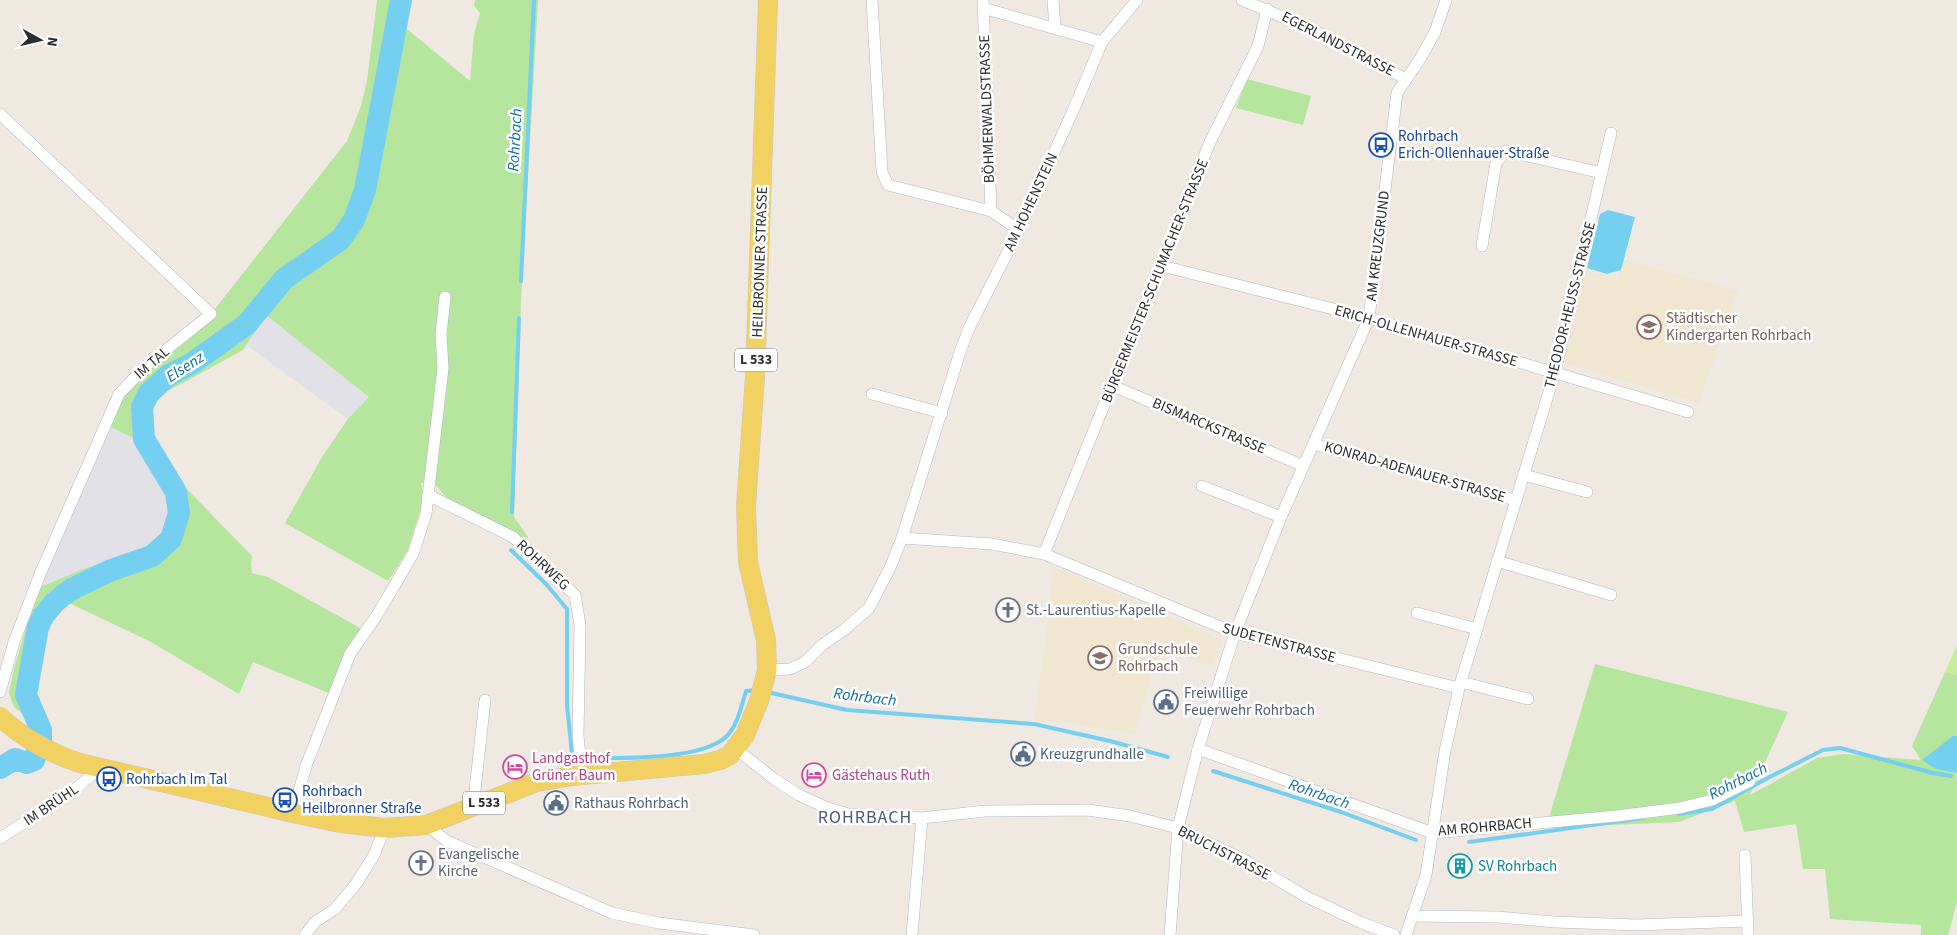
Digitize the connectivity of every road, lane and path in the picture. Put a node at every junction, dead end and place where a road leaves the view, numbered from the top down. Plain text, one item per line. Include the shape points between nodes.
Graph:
1 (768, 0) edge
2 (872, 0) edge
3 (1053, 0) edge
4 (1137, 0) edge
5 (1242, 0) edge
6 (1446, 0) edge
7 (983, 4) edge
8 (1267, 9) junction
9 (1055, 28) junction
10 (1102, 42) junction
11 (1406, 79) junction
12 (0, 114) edge
13 (1611, 133) dead end
14 (1602, 173) junction
15 (991, 211) junction
16 (1019, 230) junction
17 (1482, 246) dead end
18 (1162, 266) junction
19 (445, 297) dead end
20 (1369, 318) junction
21 (1555, 372) junction
22 (1113, 386) junction
23 (872, 394) dead end
24 (1688, 412) dead end
25 (942, 413) junction
26 (1314, 444) junction
27 (1304, 466) junction
28 (1524, 475) junction
29 (1202, 486) dead end
30 (1587, 492) dead end
31 (428, 495) junction
32 (1515, 500) junction
33 (1281, 517) junction
34 (902, 538) junction
35 (1044, 554) junction
36 (1497, 561) junction
37 (1611, 595) dead end
38 (1417, 613) dead end
39 (1477, 629) junction
40 (1234, 633) junction
41 (763, 685) junction
42 (1460, 685) junction
43 (0, 692) edge
44 (1528, 699) dead end
45 (484, 700) dead end
46 (0, 717) edge
47 (736, 749) junction
48 (1198, 749) junction
49 (100, 768) junction
50 (582, 775) junction
51 (1750, 781) dead end
52 (473, 808) junction
53 (293, 813) junction
54 (922, 818) junction
55 (426, 826) junction
56 (385, 828) junction
57 (1178, 828) junction
58 (1433, 833) junction
59 (0, 838) edge
60 (1745, 856) dead end
61 (1412, 916) junction
62 (1747, 921) junction
63 (305, 935) edge
64 (754, 935) edge
65 (912, 935) edge
66 (1170, 935) edge
67 (1394, 935) edge
68 (1406, 935) edge
69 (1748, 935) edge

1 - 41 main road, HEILBRONNER STRASSE / L 533 via 756,376 746,514 748,562 766,640
2 - 15 street via 882,172 888,185
3 - 9 street
4 - 10 street, AM HOHENSTEIN
5 - 8 street, EGERLANDSTRASSE
6 - 11 street, AM KREUZGRUND via 1434,32
7 - 9 street, BÖHMERWALDSTRASSE
7 - 15 street, BÖHMERWALDSTRASSE
8 - 11 street, EGERLANDSTRASSE
8 - 18 street, BÜRGERMEISTER-SCHUMACHER-STRASSE via 1258,46 1210,142
9 - 10 street, BÖHMERWALDSTRASSE
10 - 16 street, AM HOHENSTEIN
11 - 20 street, AM KREUZGRUND via 1397,93
12 - 43 street, IM TAL via 211,314 146,366 119,394 40,574 14,642
13 - 14 street, THEODOR-HEUSS-STRASSE
14 - 17 street via 1506,150 1496,163
14 - 21 street, THEODOR-HEUSS-STRASSE
15 - 16 street
16 - 25 street, AM HOHENSTEIN via 969,328
18 - 20 street, ERICH-OLLENHAUER-STRASSE
18 - 22 street, BÜRGERMEISTER-SCHUMACHER-STRASSE
19 - 31 street via 441,334 443,368
20 - 21 street, ERICH-OLLENHAUER-STRASSE
20 - 26 street, AM KREUZGRUND
21 - 24 street, ERICH-OLLENHAUER-STRASSE
21 - 28 street, THEODOR-HEUSS-STRASSE
22 - 27 street, BISMARCKSTRASSE
22 - 35 street, BÜRGERMEISTER-SCHUMACHER-STRASSE
23 - 25 street
25 - 34 street, AM HOHENSTEIN
26 - 27 street, AM KREUZGRUND
26 - 32 street, KONRAD-ADENAUER-STRASSE
27 - 33 street, AM KREUZGRUND
28 - 30 street
28 - 32 street, THEODOR-HEUSS-STRASSE
29 - 33 street
31 - 50 street, ROHRWEG via 513,537 575,595 580,625 578,736
31 - 53 street via 426,514 413,554 382,608 350,654 306,766
32 - 36 street, THEODOR-HEUSS-STRASSE
33 - 40 street, AM KREUZGRUND
34 - 35 street, SUDETENSTRASSE via 992,544
34 - 41 street, AM HOHENSTEIN via 869,608 805,662
35 - 40 street, SUDETENSTRASSE
36 - 37 street
36 - 39 street, THEODOR-HEUSS-STRASSE
38 - 39 street
39 - 42 street, THEODOR-HEUSS-STRASSE
40 - 42 street, SUDETENSTRASSE
40 - 48 street, AM KREUZGRUND
41 - 47 main road, HEILBRONNER STRASSE / L 533 via 745,735
42 - 44 street
42 - 58 street, THEODOR-HEUSS-STRASSE via 1445,751
45 - 52 street
46 - 49 main road, L 533 via 19,734 52,753
47 - 50 main road, L 533 via 720,760 704,764
47 - 54 street, BRUCHSTRASSE via 774,779 825,807 848,814
48 - 57 street, AM KREUZGRUND
48 - 58 street, AM ROHRBACH
49 - 53 main road, L 533
49 - 59 street, IM BRÜHL via 72,792
50 - 52 main road, L 533 via 537,782
51 - 58 street, AM ROHRBACH via 1712,800 1680,808
52 - 55 main road, L 533
53 - 56 main road, L 533
54 - 57 street, BRUCHSTRASSE via 985,811 1088,810
54 - 65 street
55 - 56 main road, L 533
55 - 64 street via 447,841 612,913 659,923
56 - 63 street via 374,855 356,884 335,909 315,922
57 - 66 street, AM KREUZGRUND
57 - 67 street, BRUCHSTRASSE via 1246,861 1305,896
58 - 61 street, THEODOR-HEUSS-STRASSE via 1426,874
60 - 62 street
61 - 62 street via 1638,925
61 - 68 street, THEODOR-HEUSS-STRASSE
62 - 69 street

